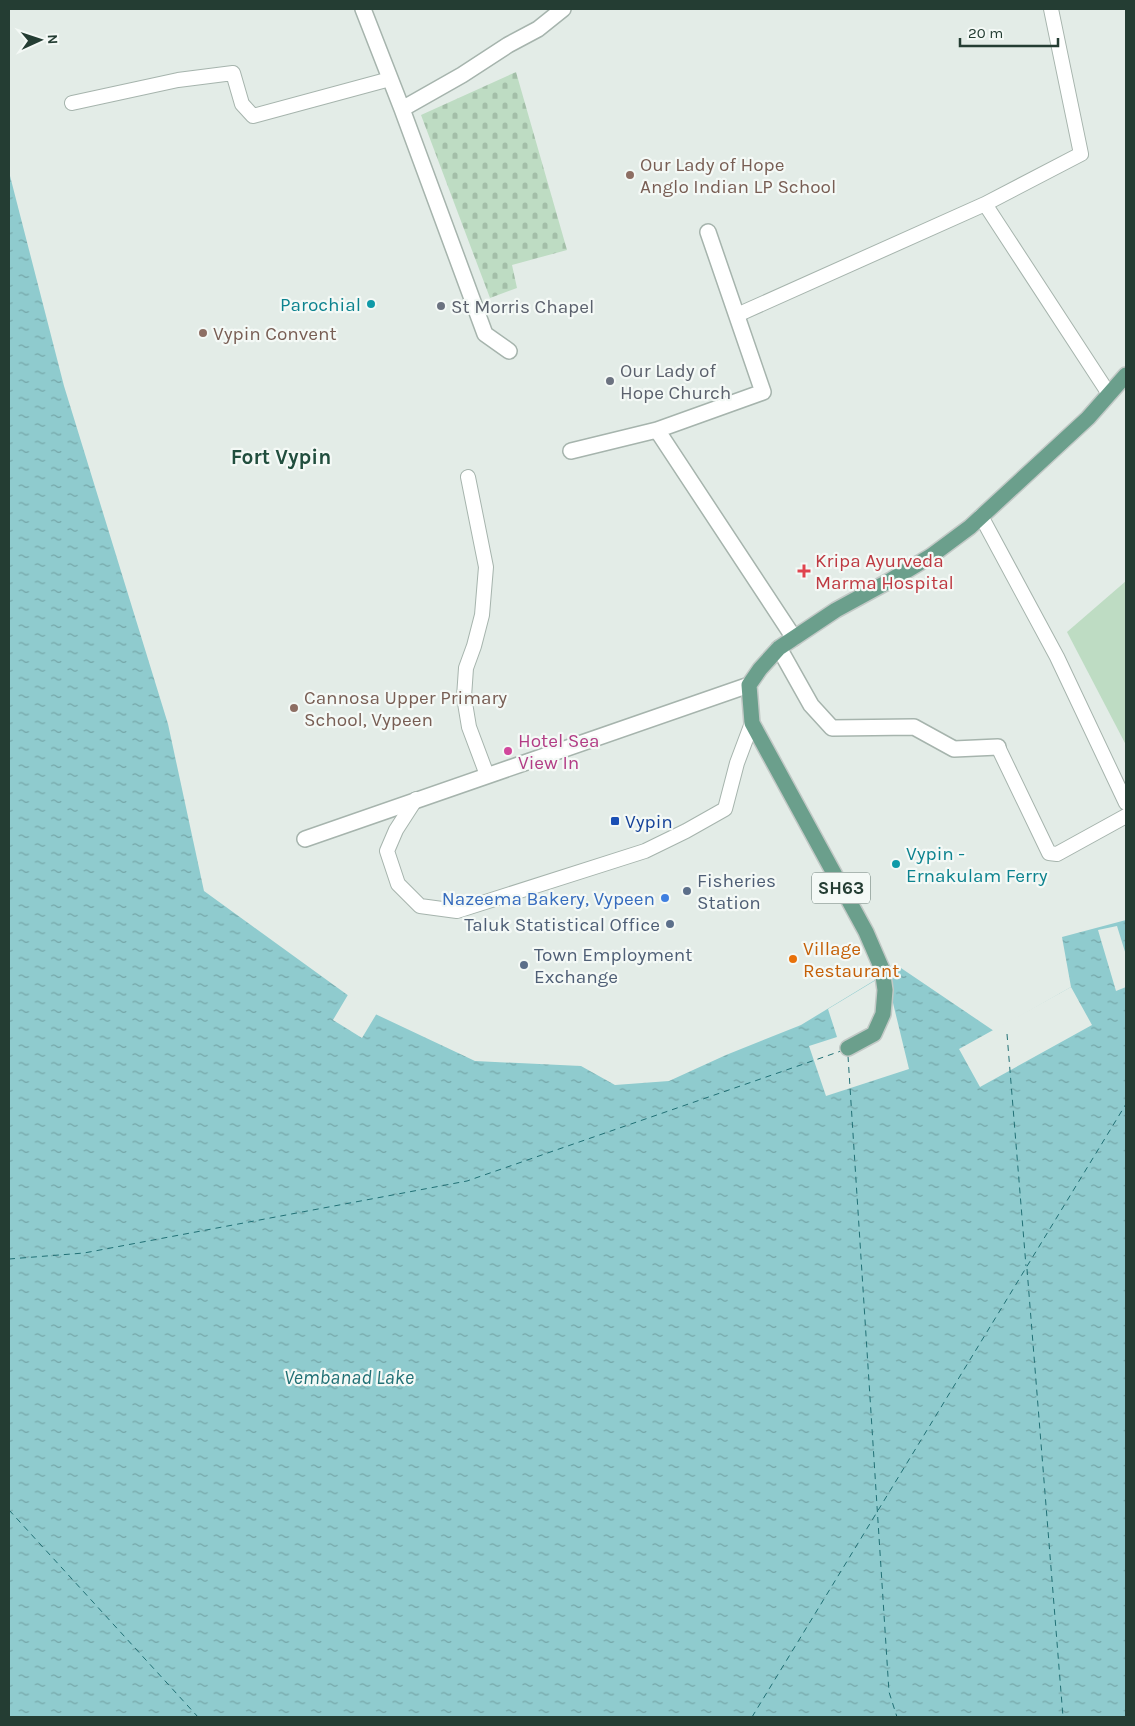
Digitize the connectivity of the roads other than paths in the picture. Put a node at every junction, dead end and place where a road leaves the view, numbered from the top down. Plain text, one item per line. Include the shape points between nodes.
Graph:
1 (364, 9) edge
2 (563, 9) edge
3 (1052, 9) edge
4 (390, 78) junction
5 (72, 103) dead end
6 (402, 109) junction
7 (986, 204) junction
8 (708, 232) dead end
9 (737, 315) junction
10 (509, 351) dead end
11 (1126, 375) edge
12 (1109, 394) junction
13 (657, 430) junction
14 (571, 451) dead end
15 (468, 477) dead end
16 (981, 516) junction
17 (794, 638) junction
18 (780, 648) junction
19 (749, 685) junction
20 (752, 723) junction
21 (998, 747) joint
22 (487, 774) junction
23 (416, 799) junction
24 (1126, 803) edge
25 (1126, 816) edge
26 (304, 839) dead end
27 (848, 1048) dead end

1 - 4 street
2 - 6 street via 538,29
3 - 7 lane via 1080,154
4 - 5 lane via 253,116 242,104 233,74 178,80
4 - 6 street
6 - 10 street via 485,334
7 - 9 lane
7 - 12 lane
8 - 9 street
9 - 13 street via 763,392
11 - 12 main road
12 - 16 main road via 1088,418
13 - 14 street
13 - 17 street
15 - 22 lane via 486,567 482,615 466,668 464,698 469,727
16 - 17 main road via 931,556
16 - 24 lane via 1057,657
17 - 18 main road
18 - 19 main road
18 - 21 street via 811,705 832,728 914,727 954,750
19 - 20 main road, SH63
19 - 22 street
20 - 23 lane via 724,809 644,851 456,911 420,906 398,884 387,850
20 - 27 main road, SH63 via 866,932 882,969 885,990 883,1014 874,1034
21 - 25 lane via 1049,853 1057,854
22 - 23 street
23 - 26 street

